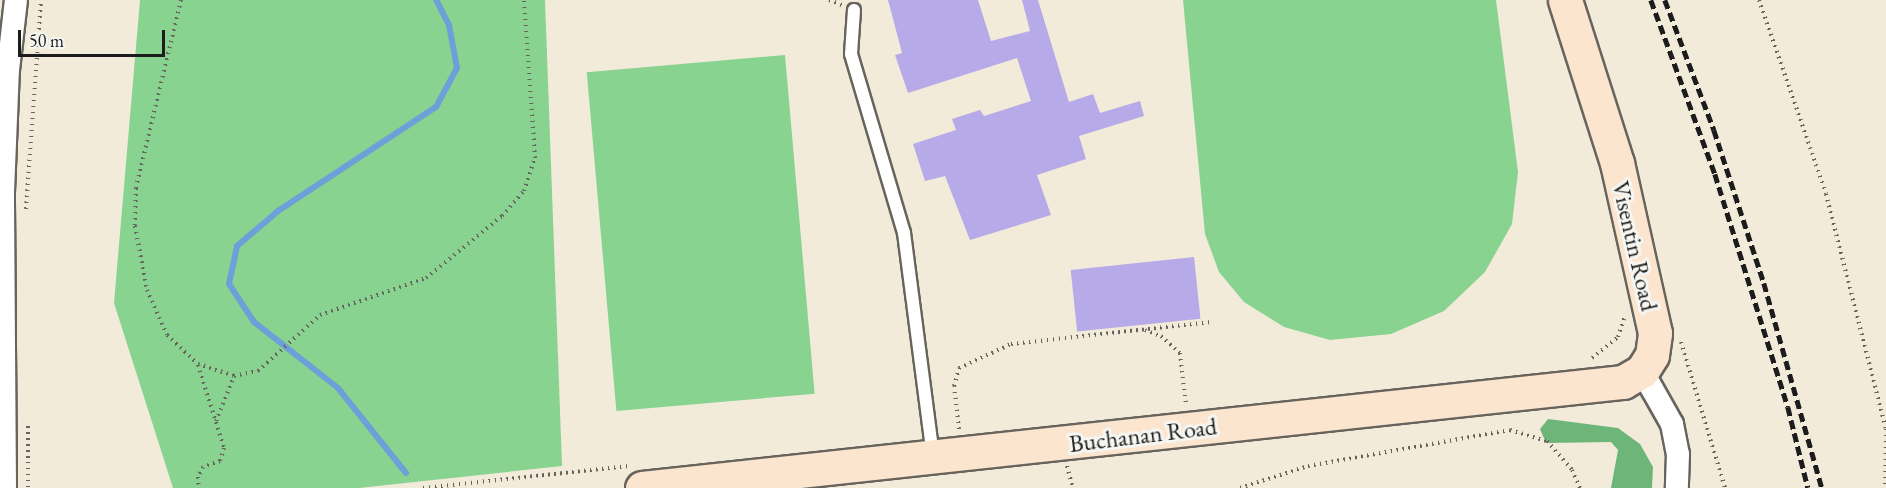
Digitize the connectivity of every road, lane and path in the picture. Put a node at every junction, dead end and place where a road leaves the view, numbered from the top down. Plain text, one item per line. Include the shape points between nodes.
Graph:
1 (16, 0) edge
2 (41, 0) edge
3 (181, 0) edge
4 (524, 0) edge
5 (1564, 0) edge
6 (1759, 0) edge
7 (854, 10) dead end
8 (25, 220) dead end
9 (1627, 309) dead end
10 (1211, 322) dead end
11 (2, 324) edge
12 (1144, 330) junction
13 (1584, 360) dead end
14 (198, 364) junction
15 (1642, 370) junction
16 (234, 376) junction
17 (1198, 404) dead end
18 (1186, 405) junction
19 (1180, 406) dead end
20 (27, 418) dead end
21 (216, 421) junction
22 (970, 429) dead end
23 (959, 430) junction
24 (931, 446) junction
25 (638, 477) edge
26 (5, 488) edge
27 (28, 488) edge
28 (199, 488) edge
29 (423, 488) edge
30 (1240, 488) edge
31 (1580, 488) edge
32 (1677, 488) edge
33 (1885, 488) edge

1 - 11 street via 3,170
2 - 8 path
3 - 14 path via 136,188 135,226 147,290 166,335
4 - 16 path via 535,158 524,191 502,216 426,278 320,315 258,371
5 - 15 main road, Visentin Road via 1617,163 1655,333 1652,355
6 - 33 path via 1826,194 1886,429
7 - 24 lane via 851,54 904,233
9 - 13 path via 1618,338 1595,357
10 - 12 path
11 - 26 street
12 - 18 path via 1161,336 1180,353
12 - 23 path via 1011,344 993,356 964,364 954,380
14 - 16 path
14 - 21 path
15 - 24 main road, Buchanan Road via 1623,382
15 - 32 street via 1672,424 1678,454
16 - 21 path
17 - 18 path
18 - 19 path
20 - 27 path
21 - 28 path via 222,454 220,460 203,467 198,477
22 - 23 path
23 - 24 path
24 - 25 main road, Buchanan Road
25 - 29 path
30 - 31 path via 1308,466 1510,430 1547,441 1572,470

